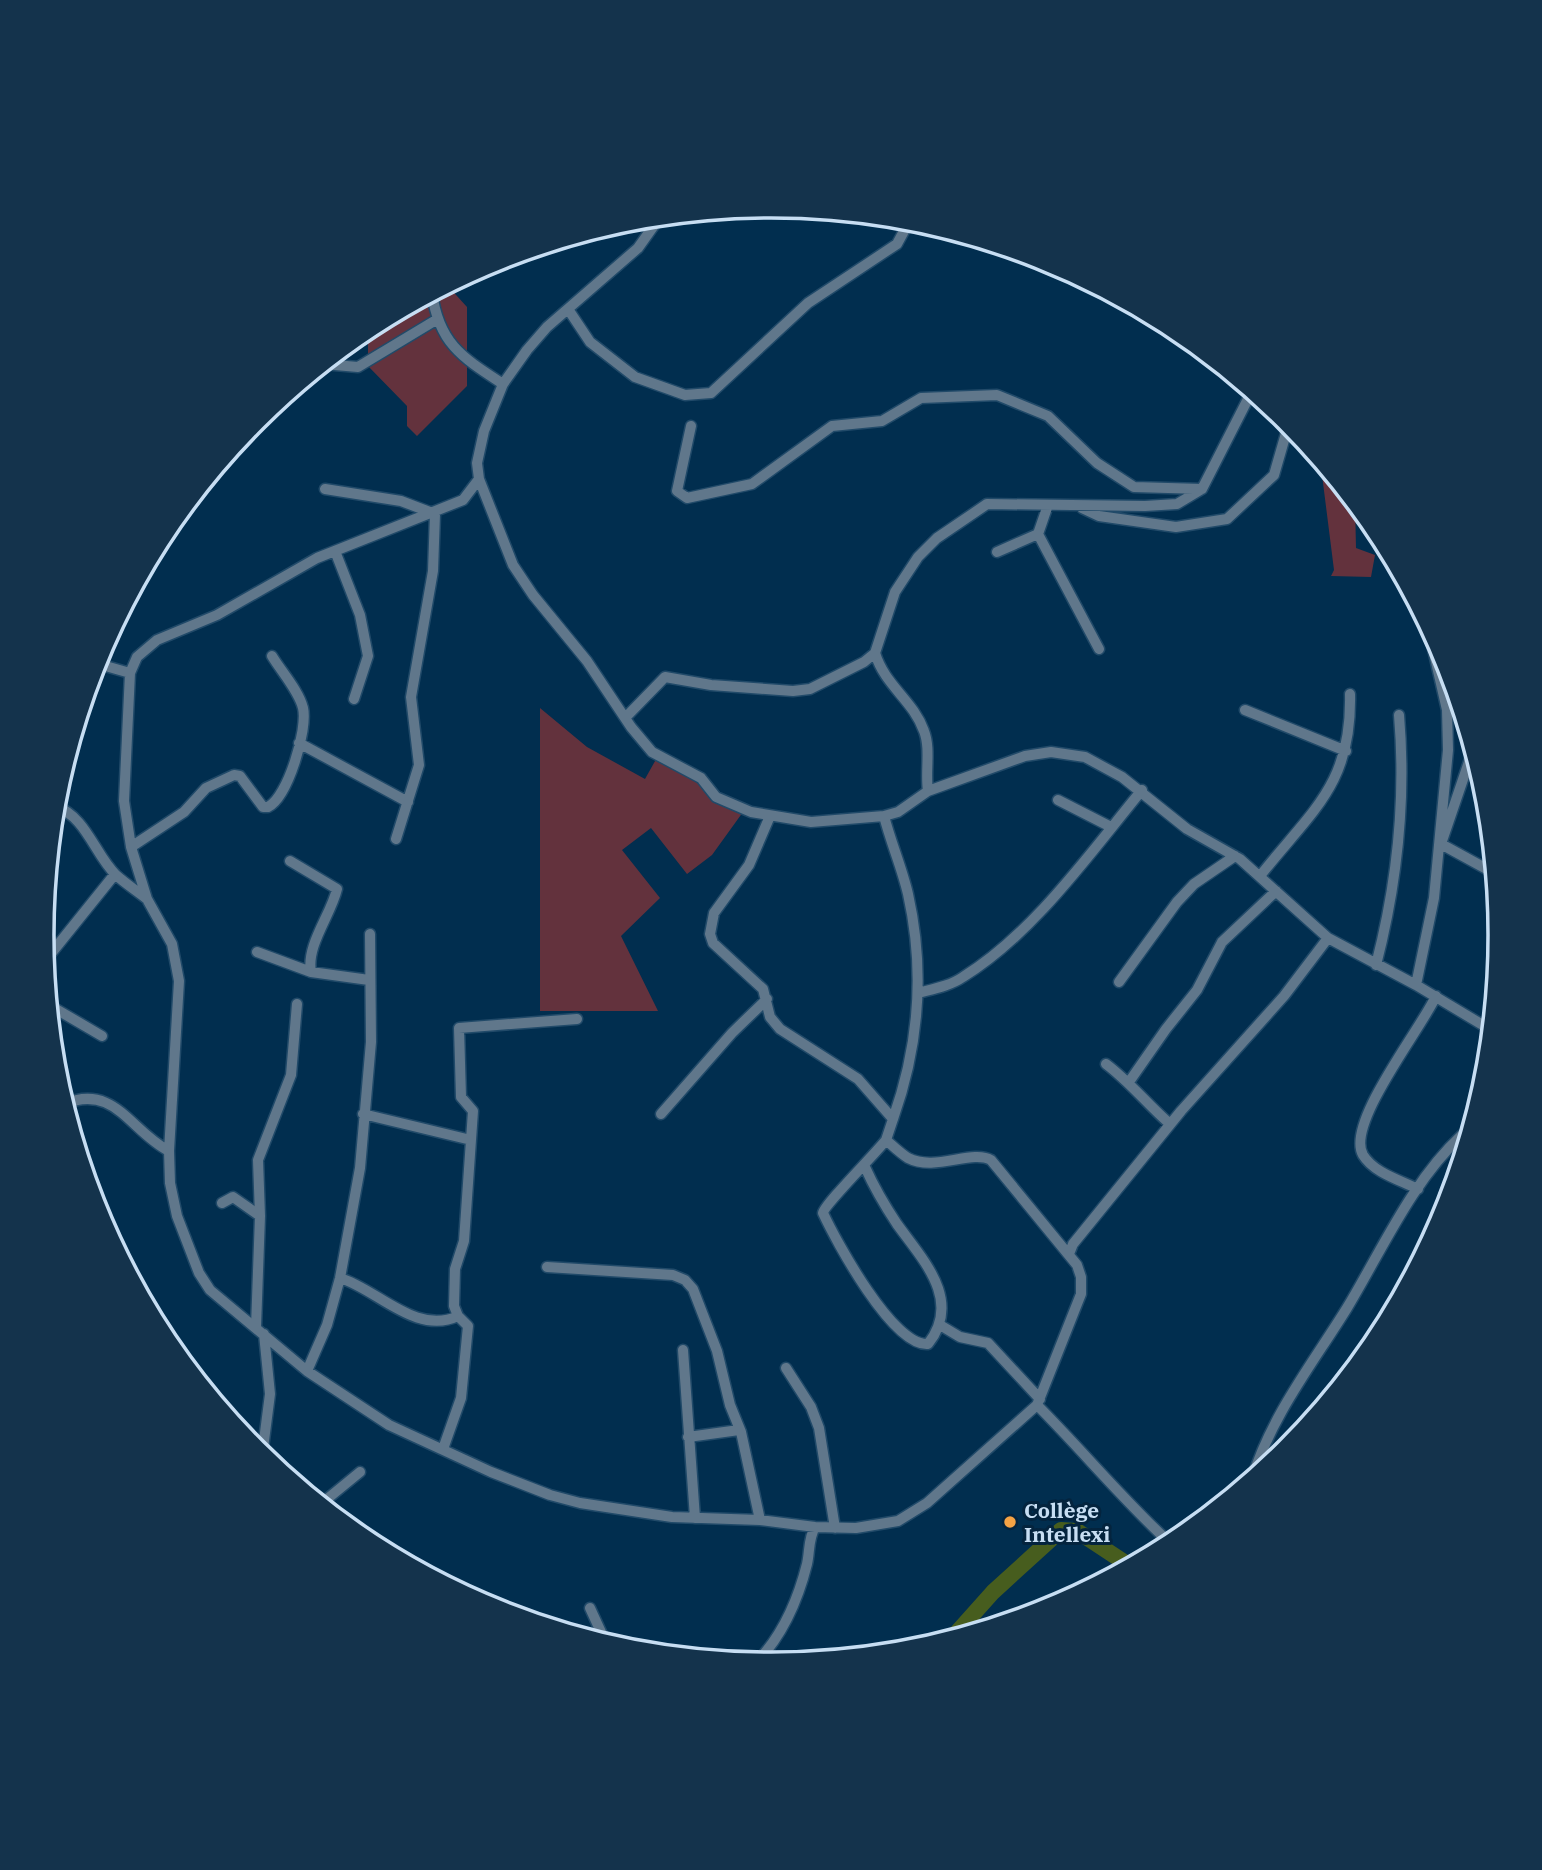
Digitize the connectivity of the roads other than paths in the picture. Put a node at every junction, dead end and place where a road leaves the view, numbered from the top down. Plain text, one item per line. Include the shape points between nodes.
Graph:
1 (652, 228) edge
2 (904, 231) edge
3 (433, 303) edge
4 (568, 309) junction
5 (436, 320) junction
6 (336, 365) edge
7 (503, 384) junction
8 (1248, 399) edge
9 (691, 426) dead end
10 (1285, 436) edge
11 (479, 479) junction
12 (325, 489) dead end
13 (1202, 489) junction
14 (1074, 504) junction
15 (1048, 505) junction
16 (435, 514) junction
17 (1038, 534) junction
18 (335, 551) junction
19 (997, 552) dead end
20 (1099, 649) dead end
21 (875, 653) junction
22 (272, 656) dead end
23 (107, 666) edge
24 (130, 673) junction
25 (1440, 678) edge
26 (1350, 694) dead end
27 (354, 699) dead end
28 (1245, 710) dead end
29 (1399, 715) dead end
30 (625, 718) junction
31 (299, 743) junction
32 (1346, 751) junction
33 (1467, 767) edge
34 (1142, 790) junction
35 (928, 791) junction
36 (1058, 800) dead end
37 (408, 802) junction
38 (65, 812) edge
39 (770, 816) junction
40 (884, 816) junction
41 (1111, 827) junction
42 (396, 839) dead end
43 (1441, 844) junction
44 (131, 846) junction
45 (1235, 856) junction
46 (290, 861) dead end
47 (1484, 868) edge
48 (115, 874) junction
49 (1260, 876) junction
50 (1276, 891) junction
51 (147, 899) junction
52 (370, 934) dead end
53 (1328, 938) junction
54 (55, 949) edge
55 (257, 951) dead end
56 (1376, 965) junction
57 (311, 972) junction
58 (369, 980) junction
59 (1119, 982) dead end
60 (1416, 985) junction
61 (918, 993) junction
62 (1436, 996) junction
63 (767, 999) junction
64 (297, 1004) dead end
65 (58, 1011) edge
66 (577, 1019) dead end
67 (1482, 1025) edge
68 (102, 1036) dead end
69 (1105, 1065) dead end
70 (1129, 1082) junction
71 (74, 1102) edge
72 (363, 1114) junction
73 (661, 1114) dead end
74 (893, 1119) junction
75 (1170, 1124) junction
76 (471, 1140) junction
77 (886, 1140) junction
78 (1457, 1140) edge
79 (169, 1151) junction
80 (864, 1167) junction
81 (1418, 1189) junction
82 (222, 1203) dead end
83 (260, 1216) junction
84 (1069, 1254) junction
85 (547, 1267) dead end
86 (340, 1278) junction
87 (458, 1316) junction
88 (940, 1325) junction
89 (260, 1330) junction
90 (682, 1350) dead end
91 (786, 1368) dead end
92 (307, 1371) junction
93 (1039, 1402) junction
94 (739, 1430) junction
95 (688, 1437) junction
96 (264, 1442) edge
97 (443, 1450) junction
98 (1260, 1459) edge
99 (360, 1472) dead end
100 (328, 1498) edge
101 (695, 1518) junction
102 (760, 1520) junction
103 (815, 1527) junction
104 (835, 1528) junction
105 (1162, 1535) edge
106 (590, 1608) dead end
107 (600, 1631) edge
108 (764, 1652) edge

1 - 4 street via 638,248
2 - 4 street via 897,244 808,303 711,393 685,396 635,377 590,342
3 - 5 street
4 - 7 street via 534,342
5 - 6 street via 358,367
5 - 7 street via 468,361
7 - 11 street via 484,431 477,463
8 - 13 street
9 - 13 street via 677,491 687,498 752,484 832,426 882,421 921,398 997,395 1048,416 1097,463 1134,487
10 - 14 street via 1274,475 1227,519 1176,527 1099,516
11 - 16 street via 463,500
11 - 30 street via 513,565
12 - 16 street via 401,501
13 - 14 street via 1177,504
14 - 15 street
15 - 17 street
15 - 21 street via 987,504 937,538 900,583
16 - 18 street
16 - 37 street via 433,571 411,697 419,765
17 - 19 street
17 - 20 street
18 - 24 street via 217,615 158,640 137,657
18 - 27 street via 360,615 368,656
21 - 30 street via 810,688 793,691 661,678
21 - 35 street via 881,671 925,732
22 - 31 street via 303,708
23 - 24 street
24 - 44 street via 124,801
25 - 43 street via 1447,710
26 - 32 street
28 - 32 street
29 - 56 street via 1402,792
30 - 39 street via 652,752 701,778 716,797
31 - 37 street
31 - 44 street via 283,792 271,806 259,804 240,776 234,775 206,788 184,812
32 - 49 street via 1336,780
33 - 43 street
34 - 35 street via 1085,757 1051,752 1003,763
34 - 41 street
34 - 45 street via 1187,829
35 - 40 street
36 - 41 street
37 - 42 street
38 - 48 street via 94,841
39 - 40 street via 834,822
39 - 63 street via 750,865 714,913 710,934 721,952 760,985
40 - 61 street via 908,895
41 - 61 street via 1077,871 1012,938 962,978
43 - 47 street
43 - 60 street
44 - 51 street
45 - 49 street
45 - 59 street via 1194,884 1177,902
46 - 57 street via 337,889 320,929
48 - 51 street
48 - 54 street
49 - 50 street
50 - 53 street
50 - 70 street via 1222,943 1191,999
51 - 79 street via 172,944 179,981
52 - 58 street
53 - 56 street
53 - 75 street via 1284,996
55 - 57 street
56 - 60 street
57 - 58 street
58 - 72 street via 371,1042
60 - 62 street
61 - 74 street via 913,1052
62 - 67 street
62 - 81 street via 1368,1109 1358,1141 1363,1155 1380,1171
63 - 73 street
63 - 74 street via 770,1017 780,1029 858,1079
64 - 83 street via 291,1075 258,1160
65 - 68 street
66 - 76 street via 459,1028 459,1082 461,1097 473,1111
69 - 70 street
70 - 75 street
71 - 79 street via 94,1097 108,1102
72 - 76 street
72 - 86 street via 360,1168
74 - 77 street
75 - 84 street
76 - 87 street via 464,1241 455,1269
77 - 80 street
77 - 84 street via 917,1161 991,1160
78 - 81 street
79 - 89 street via 172,1193 199,1273 210,1290
80 - 88 street via 897,1224 930,1266 942,1306
80 - 88 street via 822,1213 865,1288 911,1338 928,1344
81 - 98 street via 1278,1414
82 - 83 street via 233,1198
83 - 89 street
84 - 93 street via 1081,1277 1081,1294
85 - 94 street via 673,1275 685,1280 718,1351
86 - 87 street via 419,1317 443,1321
86 - 92 street
87 - 97 street via 468,1326 461,1398
88 - 93 street via 960,1337 988,1343
89 - 92 street
89 - 96 street via 270,1394
90 - 95 street
91 - 104 street via 819,1428
92 - 97 street via 389,1425
93 - 104 street via 907,1517 875,1526
93 - 105 street via 1128,1504
94 - 95 street
94 - 102 street
95 - 101 street
97 - 101 street via 550,1496
99 - 100 street
101 - 102 street
102 - 103 street
103 - 104 street
103 - 108 street via 791,1611
106 - 107 street

